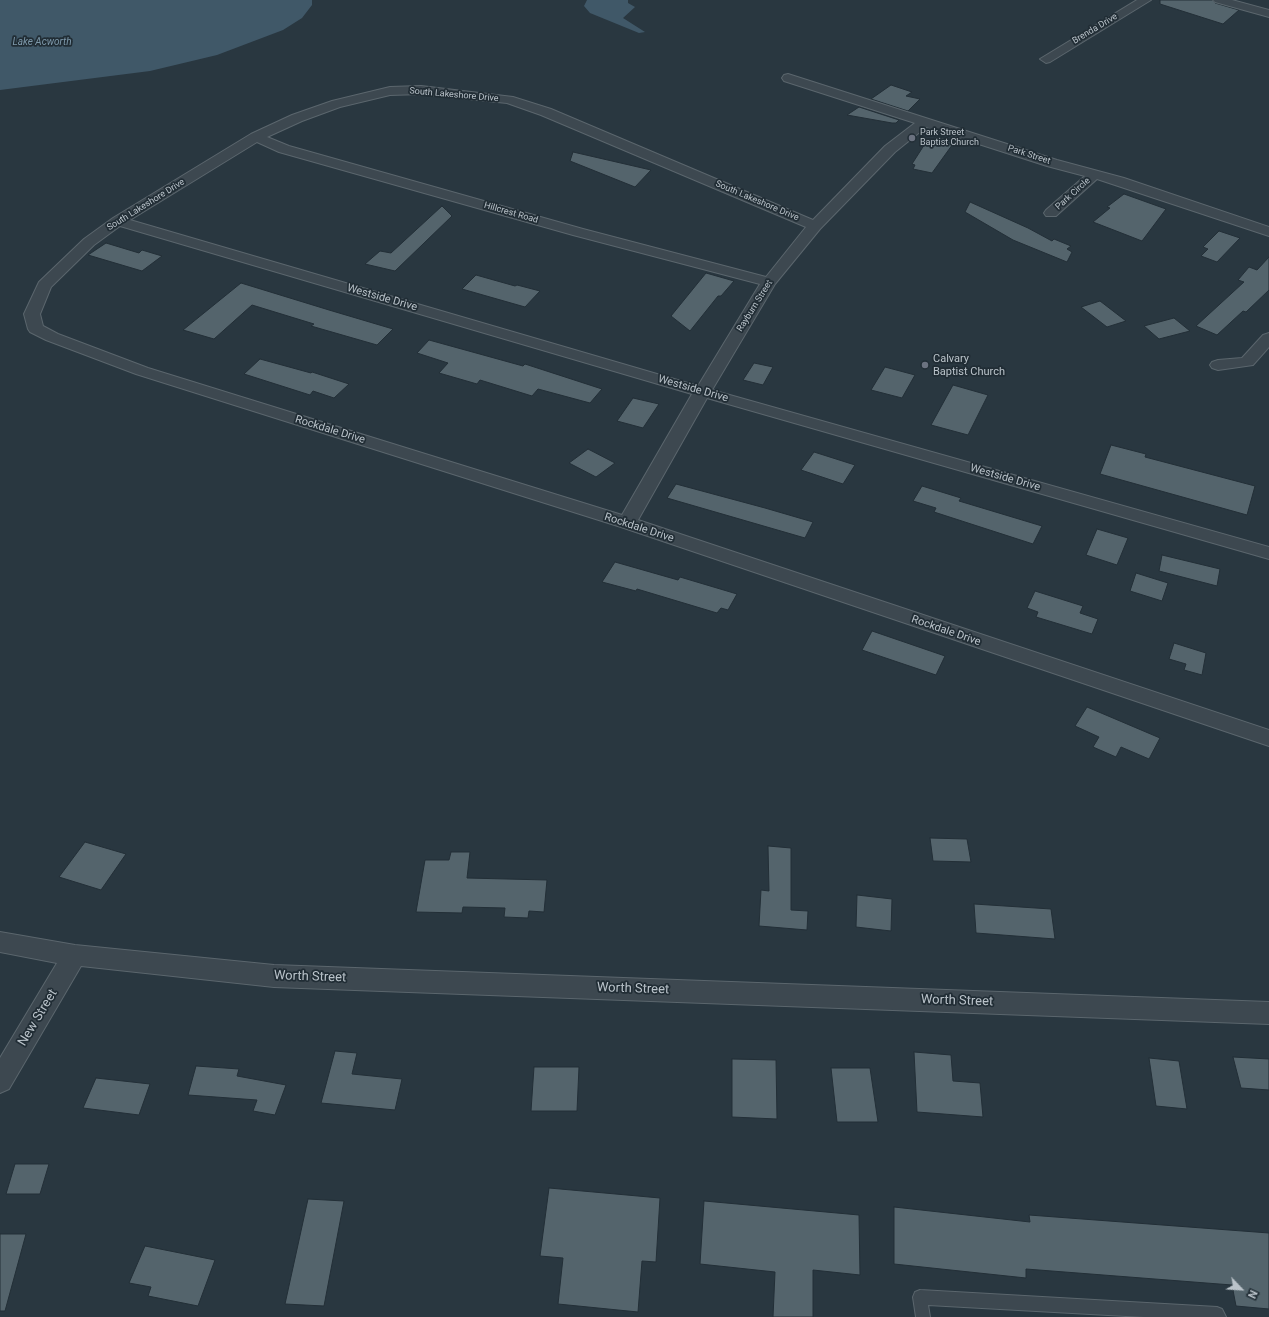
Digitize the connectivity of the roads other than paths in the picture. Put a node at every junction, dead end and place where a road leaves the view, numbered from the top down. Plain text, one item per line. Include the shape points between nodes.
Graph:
1 (1145, 0) edge
2 (1219, 0) edge
3 (1269, 14) edge
4 (1046, 59) dead end
5 (788, 78) dead end
6 (925, 121) junction
7 (256, 137) junction
8 (1095, 174) junction
9 (1051, 213) dead end
10 (118, 221) junction
11 (815, 226) junction
12 (1269, 232) edge
13 (769, 282) junction
14 (37, 301) joint
15 (1269, 338) edge
16 (1218, 365) dead end
17 (702, 392) junction
18 (627, 524) junction
19 (1269, 553) edge
20 (1269, 738) edge
21 (0, 942) edge
22 (76, 955) junction
23 (1269, 1013) edge
24 (0, 1081) edge
25 (923, 1317) edge
26 (1220, 1317) edge

1 - 4 street, Brenda Drive
2 - 3 street
5 - 6 street, Park Street
6 - 8 street, Park Street via 1052,163
6 - 11 street, Rayburn Street via 890,149
7 - 10 street, South Lakeshore Drive
7 - 11 street, South Lakeshore Drive via 336,104 390,91 421,90 509,100 581,125
7 - 13 street, Hillcrest Road via 284,149 578,232
8 - 9 street, Park Circle
8 - 12 street, Park Street
10 - 14 street, South Lakeshore Drive via 89,242 44,285
10 - 17 street, Westside Drive
11 - 13 street, Rayburn Street
13 - 17 street, Rayburn Street
14 - 18 street, Rockdale Drive via 32,314 36,329 83,349 224,398
15 - 16 street via 1247,362
17 - 18 street, Rayburn Street
17 - 19 street, Westside Drive
18 - 20 street, Rockdale Drive
21 - 22 street, Worth Street
22 - 23 street, Worth Street via 274,976
22 - 24 street, New Street
25 - 26 lane via 920,1297 1217,1314

